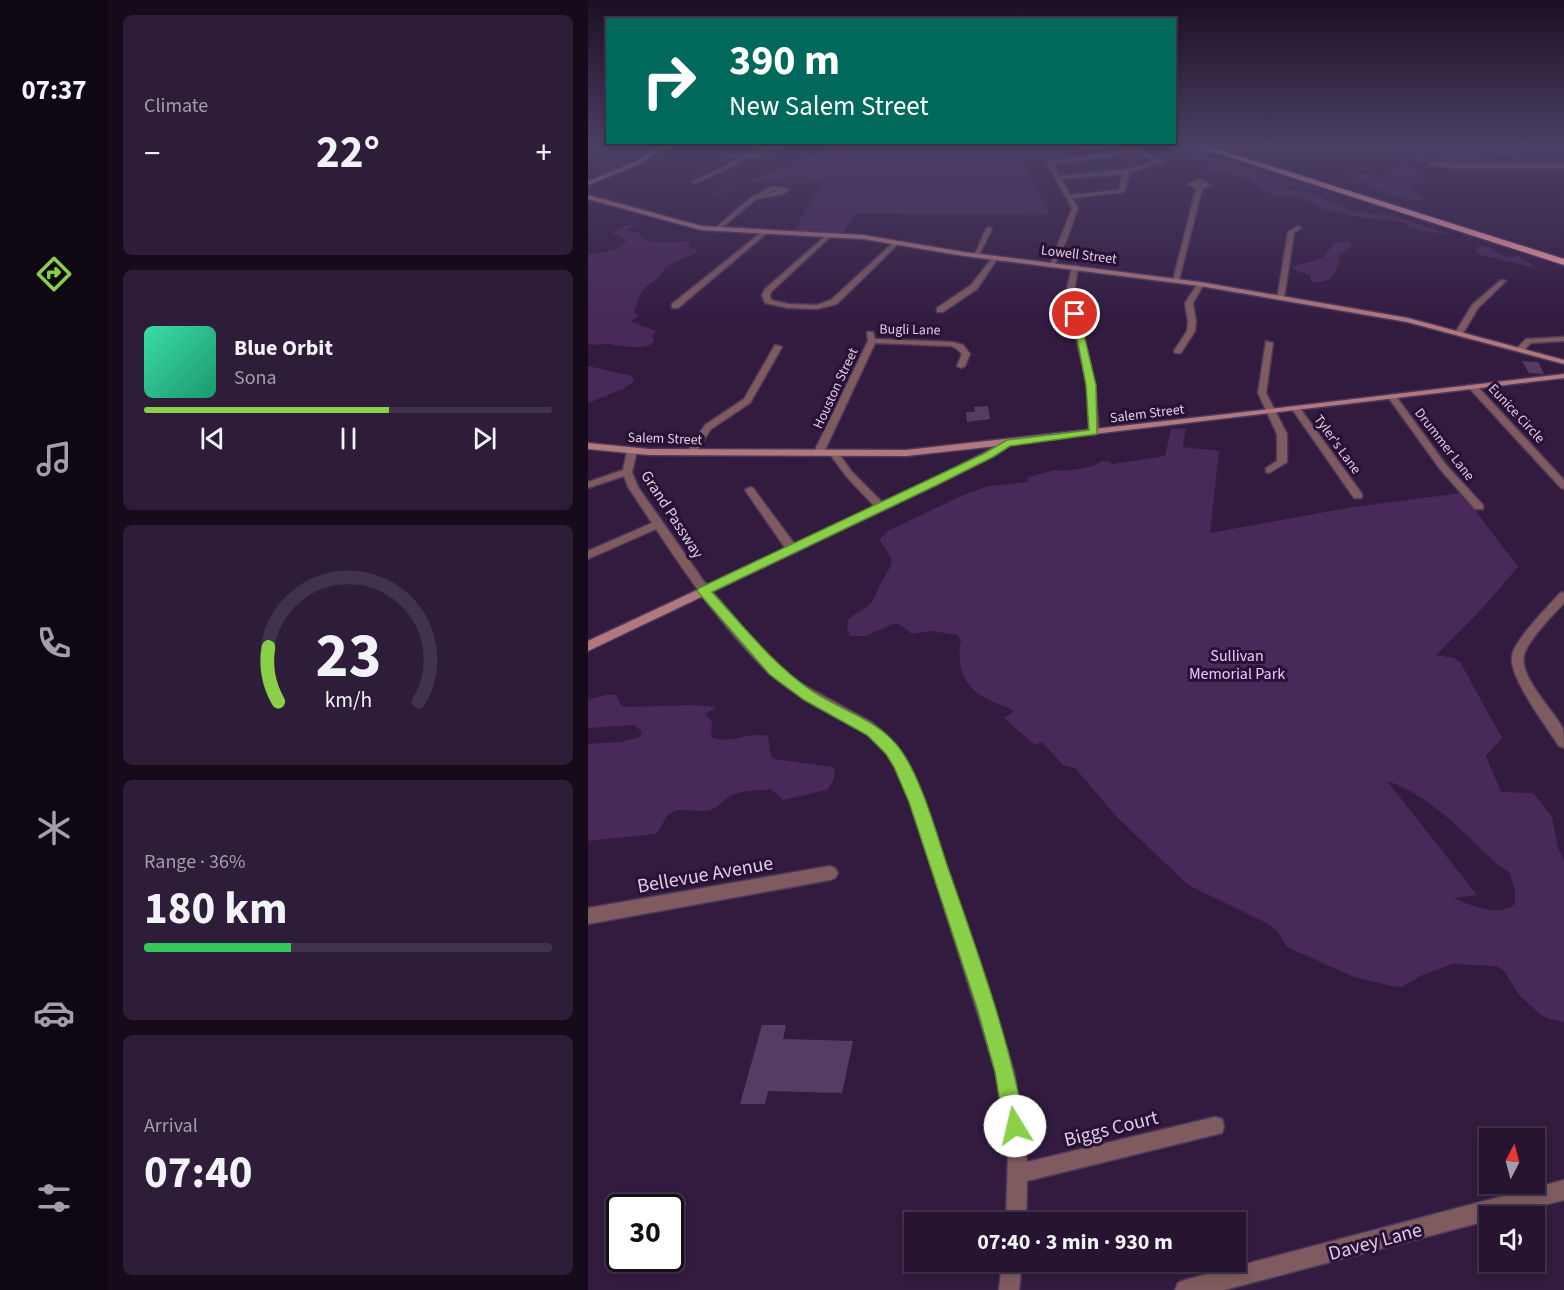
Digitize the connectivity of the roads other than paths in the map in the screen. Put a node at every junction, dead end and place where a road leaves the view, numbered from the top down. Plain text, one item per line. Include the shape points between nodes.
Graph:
1 (612, 204) edge
2 (747, 204) edge
3 (1073, 204) edge
4 (1195, 204) edge
5 (1382, 204) edge
6 (1399, 204) edge
7 (1298, 228) dead end
8 (989, 229) dead end
9 (716, 230) junction
10 (764, 233) junction
11 (828, 235) junction
12 (897, 242) junction
13 (976, 255) junction
14 (1564, 256) edge
15 (995, 258) junction
16 (1564, 262) edge
17 (1052, 264) junction
18 (1075, 267) junction
19 (1176, 280) junction
20 (1503, 281) dead end
21 (1200, 284) junction
22 (1280, 298) junction
23 (675, 306) dead end
24 (940, 310) dead end
25 (1459, 333) junction
26 (871, 338) joint
27 (1564, 339) edge
28 (1269, 343) dead end
29 (778, 347) dead end
30 (1519, 350) junction
31 (1178, 351) dead end
32 (1564, 362) edge
33 (961, 366) dead end
34 (1564, 376) edge
35 (1473, 387) junction
36 (1392, 397) junction
37 (1296, 409) junction
38 (1271, 412) junction
39 (1094, 432) junction
40 (1007, 443) junction
41 (588, 446) edge
42 (975, 446) junction
43 (632, 451) junction
44 (692, 452) junction
45 (819, 452) junction
46 (834, 453) junction
47 (992, 453) junction
48 (1269, 470) dead end
49 (627, 472) junction
50 (588, 485) edge
51 (1564, 486) edge
52 (750, 490) dead end
53 (1358, 496) dead end
54 (881, 507) junction
55 (1479, 507) dead end
56 (659, 524) junction
57 (792, 549) junction
58 (588, 555) edge
59 (703, 591) junction
60 (1564, 596) edge
61 (588, 646) edge
62 (1564, 742) edge
63 (830, 873) dead end
64 (588, 916) edge
65 (1215, 1126) dead end
66 (1018, 1174) junction
67 (1564, 1190) edge
68 (1016, 1212) edge
69 (1011, 1272) edge
70 (1009, 1290) edge
71 (1185, 1290) edge

1 - 9 main road, Lowell Street via 678,224
2 - 9 street
3 - 17 street
4 - 19 street
5 - 16 highway
6 - 14 highway
7 - 22 street via 1291,232
8 - 13 street
9 - 10 main road, Lowell Street
10 - 11 main road, Lowell Street
10 - 23 street
11 - 12 main road, Lowell Street
11 - 12 street via 768,291 768,301 810,307 837,301
12 - 13 main road, Lowell Street
13 - 15 main road, Lowell Street
15 - 17 main road, Lowell Street
15 - 24 street via 974,287
17 - 18 main road, Lowell Street
18 - 19 main road, Lowell Street
18 - 39 street via 1070,293 1091,385
19 - 21 main road, Lowell Street
20 - 25 street via 1475,307
21 - 22 main road, Lowell Street
21 - 31 street via 1189,303 1191,331
22 - 25 main road, Lowell Street
25 - 30 main road, Lowell Street
26 - 33 street, Bugli Lane via 952,344 965,352
26 - 45 street, Houston Street
27 - 30 street via 1529,341
28 - 38 street via 1262,393
29 - 44 street via 747,401 709,426
30 - 32 main road, Lowell Street
34 - 35 main road, Salem Street
35 - 36 main road, Salem Street
35 - 51 street, Eunice Circle
36 - 37 main road, Salem Street
36 - 55 street, Drummer Lane via 1443,467
37 - 38 main road, Salem Street
37 - 53 street, Tyler's Lane
38 - 39 main road, Salem Street
38 - 48 street via 1282,434 1282,459
39 - 40 main road, Salem Street
40 - 42 main road, Salem Street
40 - 47 main road
41 - 43 main road, Salem Street
42 - 46 main road, Salem Street via 906,453
42 - 47 main road
43 - 44 main road, Salem Street
43 - 49 street, Grand Passway
44 - 45 main road, Salem Street
45 - 46 main road, Salem Street
46 - 54 street
47 - 54 main road
49 - 50 street
49 - 56 street, Grand Passway
52 - 57 street
54 - 57 main road
56 - 58 street
56 - 59 street, Grand Passway
57 - 59 main road
59 - 61 main road
59 - 66 street, Grand Passway via 774,670 809,696 872,730 900,763 918,802 1005,1072 1015,1126
60 - 62 street via 1521,650 1517,661
63 - 64 street, Bellevue Avenue
65 - 66 street, Biggs Court
66 - 68 street, Grand Passway
67 - 71 street, Davey Lane
69 - 70 street

